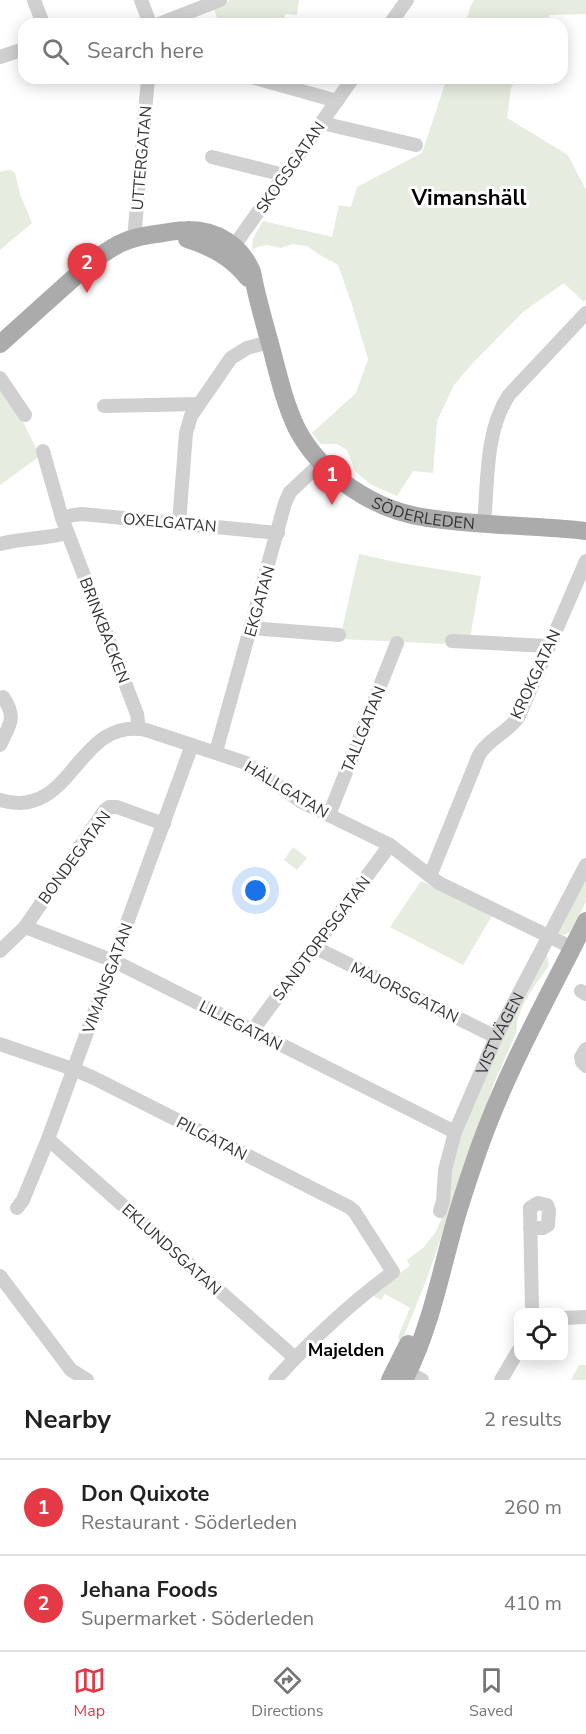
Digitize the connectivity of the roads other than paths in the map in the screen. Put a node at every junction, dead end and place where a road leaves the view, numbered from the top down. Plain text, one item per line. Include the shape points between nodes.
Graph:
1 (34, 0) edge
2 (141, 0) edge
3 (220, 0) edge
4 (407, 0) edge
5 (42, 18) edge
6 (148, 18) edge
7 (174, 18) edge
8 (394, 18) edge
9 (18, 51) edge
10 (0, 57) edge
11 (147, 84) edge
12 (277, 84) edge
13 (348, 84) edge
14 (337, 100) junction
15 (321, 123) junction
16 (416, 145) dead end
17 (212, 157) dead end
18 (285, 175) junction
19 (136, 237) junction
20 (230, 251) junction
21 (586, 313) edge
22 (269, 342) junction
23 (0, 344) edge
24 (0, 378) edge
25 (199, 404) junction
26 (104, 406) dead end
27 (25, 415) dead end
28 (43, 451) dead end
29 (322, 462) junction
30 (62, 518) junction
31 (179, 523) junction
32 (484, 523) junction
33 (586, 531) edge
34 (67, 533) junction
35 (278, 533) junction
36 (0, 544) edge
37 (586, 561) edge
38 (251, 628) junction
39 (339, 635) dead end
40 (452, 641) dead end
41 (398, 643) dead end
42 (549, 646) junction
43 (3, 697) dead end
44 (139, 729) junction
45 (0, 745) edge
46 (192, 745) junction
47 (216, 752) junction
48 (0, 800) edge
49 (329, 815) junction
50 (164, 825) junction
51 (390, 845) junction
52 (586, 865) edge
53 (430, 876) junction
54 (586, 921) edge
55 (25, 927) junction
56 (548, 936) junction
57 (314, 947) junction
58 (573, 948) junction
59 (0, 951) edge
60 (114, 961) junction
61 (252, 1030) junction
62 (496, 1037) junction
63 (0, 1044) edge
64 (586, 1049) edge
65 (586, 1066) edge
66 (73, 1069) junction
67 (455, 1132) junction
68 (48, 1139) junction
69 (17, 1208) dead end
70 (440, 1211) dead end
71 (530, 1228) dead end
72 (0, 1276) edge
73 (532, 1308) edge
74 (586, 1317) edge
75 (568, 1318) edge
76 (295, 1358) junction
77 (514, 1359) edge
78 (404, 1376) edge
79 (87, 1380) edge
80 (275, 1380) edge
81 (501, 1380) edge

1 - 5 street
2 - 6 street
3 - 7 street
4 - 8 street
9 - 10 street
11 - 19 street, UTTERGATAN
12 - 14 street
13 - 14 street, SKOGSGATAN
14 - 15 street, SKOGSGATAN
15 - 16 street
15 - 18 street, SKOGSGATAN
17 - 18 street
18 - 20 street, SKOGSGATAN
19 - 20 main road via 201,231 217,236
19 - 23 main road via 100,256
20 - 22 main road, SÖDERLEDEN via 247,260
21 - 32 street via 501,408 492,436
22 - 25 street via 231,358
22 - 29 main road, SÖDERLEDEN via 291,416
24 - 27 street
25 - 26 street
25 - 31 street via 186,433
28 - 30 street, BRINKBACKEN
29 - 32 main road, SÖDERLEDEN via 344,483 387,507 426,518
29 - 35 street, EKGATAN via 287,497
30 - 31 street, OXELGATAN via 82,514
30 - 34 street, BRINKBACKEN
31 - 35 street, OXELGATAN
32 - 33 main road, SÖDERLEDEN
34 - 36 street
34 - 44 street, BRINKBACKEN
35 - 38 street, EKGATAN
37 - 42 street, KROKGATAN
38 - 39 street
38 - 47 street, EKGATAN
40 - 42 street
41 - 49 street, TALLGATAN
42 - 53 street, KROKGATAN via 515,722 479,755
43 - 45 street via 12,715
44 - 46 street, HÄLLGATAN
44 - 48 street, HÄLLGATAN via 120,730 101,739 44,797 23,803
46 - 47 street, HÄLLGATAN
46 - 50 street, VIMANSGATAN
47 - 49 street, HÄLLGATAN via 246,763 302,802
49 - 51 street, HÄLLGATAN
50 - 55 street, BONDEGATAN via 109,807
50 - 60 street, VIMANSGATAN
51 - 53 street, HÄLLGATAN
51 - 57 street, SANDTORPSGATAN
52 - 56 street, VISTVÄGEN
53 - 56 street, HÄLLGATAN
54 - 58 main road, VISTVÄGEN
55 - 59 street, BONDEGATAN
55 - 60 street, LILJEGATAN
56 - 58 street, HÄLLGATAN
56 - 62 street, VISTVÄGEN
57 - 61 street, SANDTORPSGATAN
57 - 62 street, MAJORSGATAN
58 - 78 main road, VISTVÄGEN via 496,1103 454,1228 435,1302
60 - 61 street, LILJEGATAN
60 - 66 street, VIMANSGATAN
61 - 67 street, LILJEGATAN
62 - 67 street, VISTVÄGEN
63 - 66 street, PILGATAN
64 - 65 street via 581,1057
66 - 68 street, VIMANSGATAN
66 - 76 street, PILGATAN via 354,1211 393,1272 349,1306
67 - 70 street, VISTVÄGEN
68 - 69 street, VIMANSGATAN via 24,1200
68 - 76 street, EKLUNDSGATAN
71 - 73 street
72 - 79 street via 71,1370
74 - 75 street
76 - 80 street
77 - 81 street

